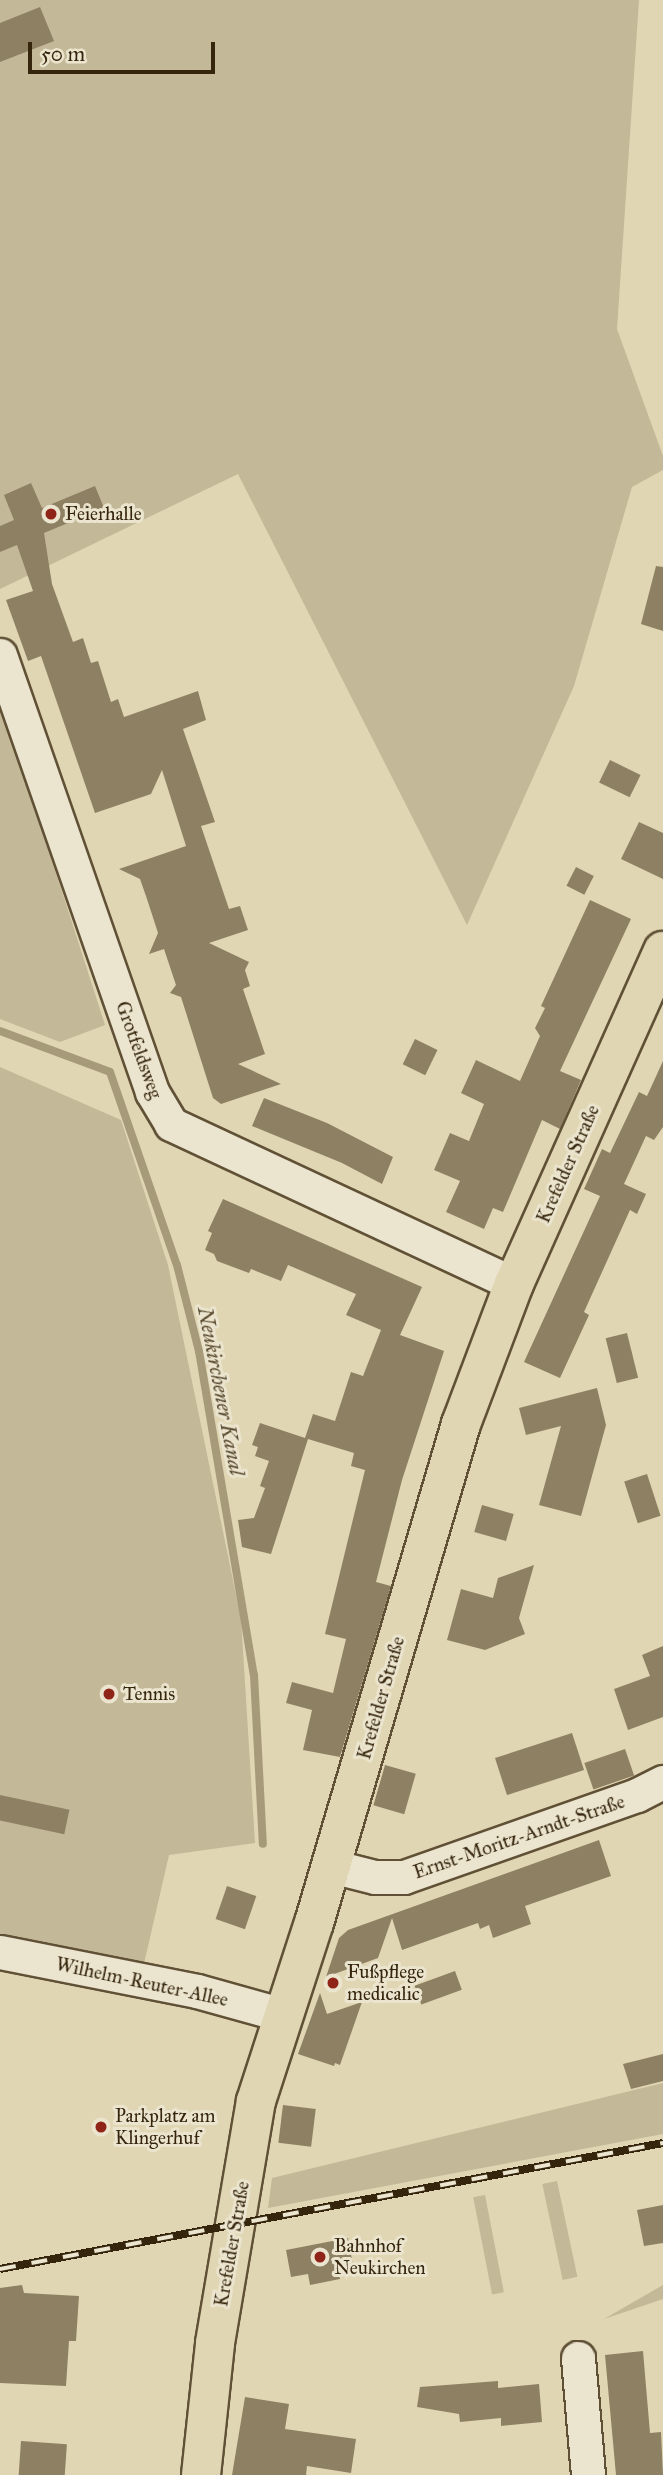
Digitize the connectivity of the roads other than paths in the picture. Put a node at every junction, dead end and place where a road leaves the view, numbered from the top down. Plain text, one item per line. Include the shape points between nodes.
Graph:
1 (0, 655) edge
2 (663, 951) edge
3 (514, 1284) junction
4 (663, 1782) edge
5 (331, 1866) junction
6 (0, 1952) edge
7 (283, 2015) junction
8 (578, 2358) dead end
9 (201, 2475) edge
10 (588, 2475) edge

1 - 3 street, Grotfeldsweg via 152,1092 171,1124
2 - 3 main road, Krefelder Straße
3 - 5 main road, Krefelder Straße via 461,1424
4 - 5 street, Ernst-Moritz-Arndt-Straße via 404,1877 375,1877
5 - 7 main road, Krefelder Straße
6 - 7 street, Wilhelm-Reuter-Allee via 197,1991
7 - 9 main road, Krefelder Straße via 256,2101 215,2343
8 - 10 street

